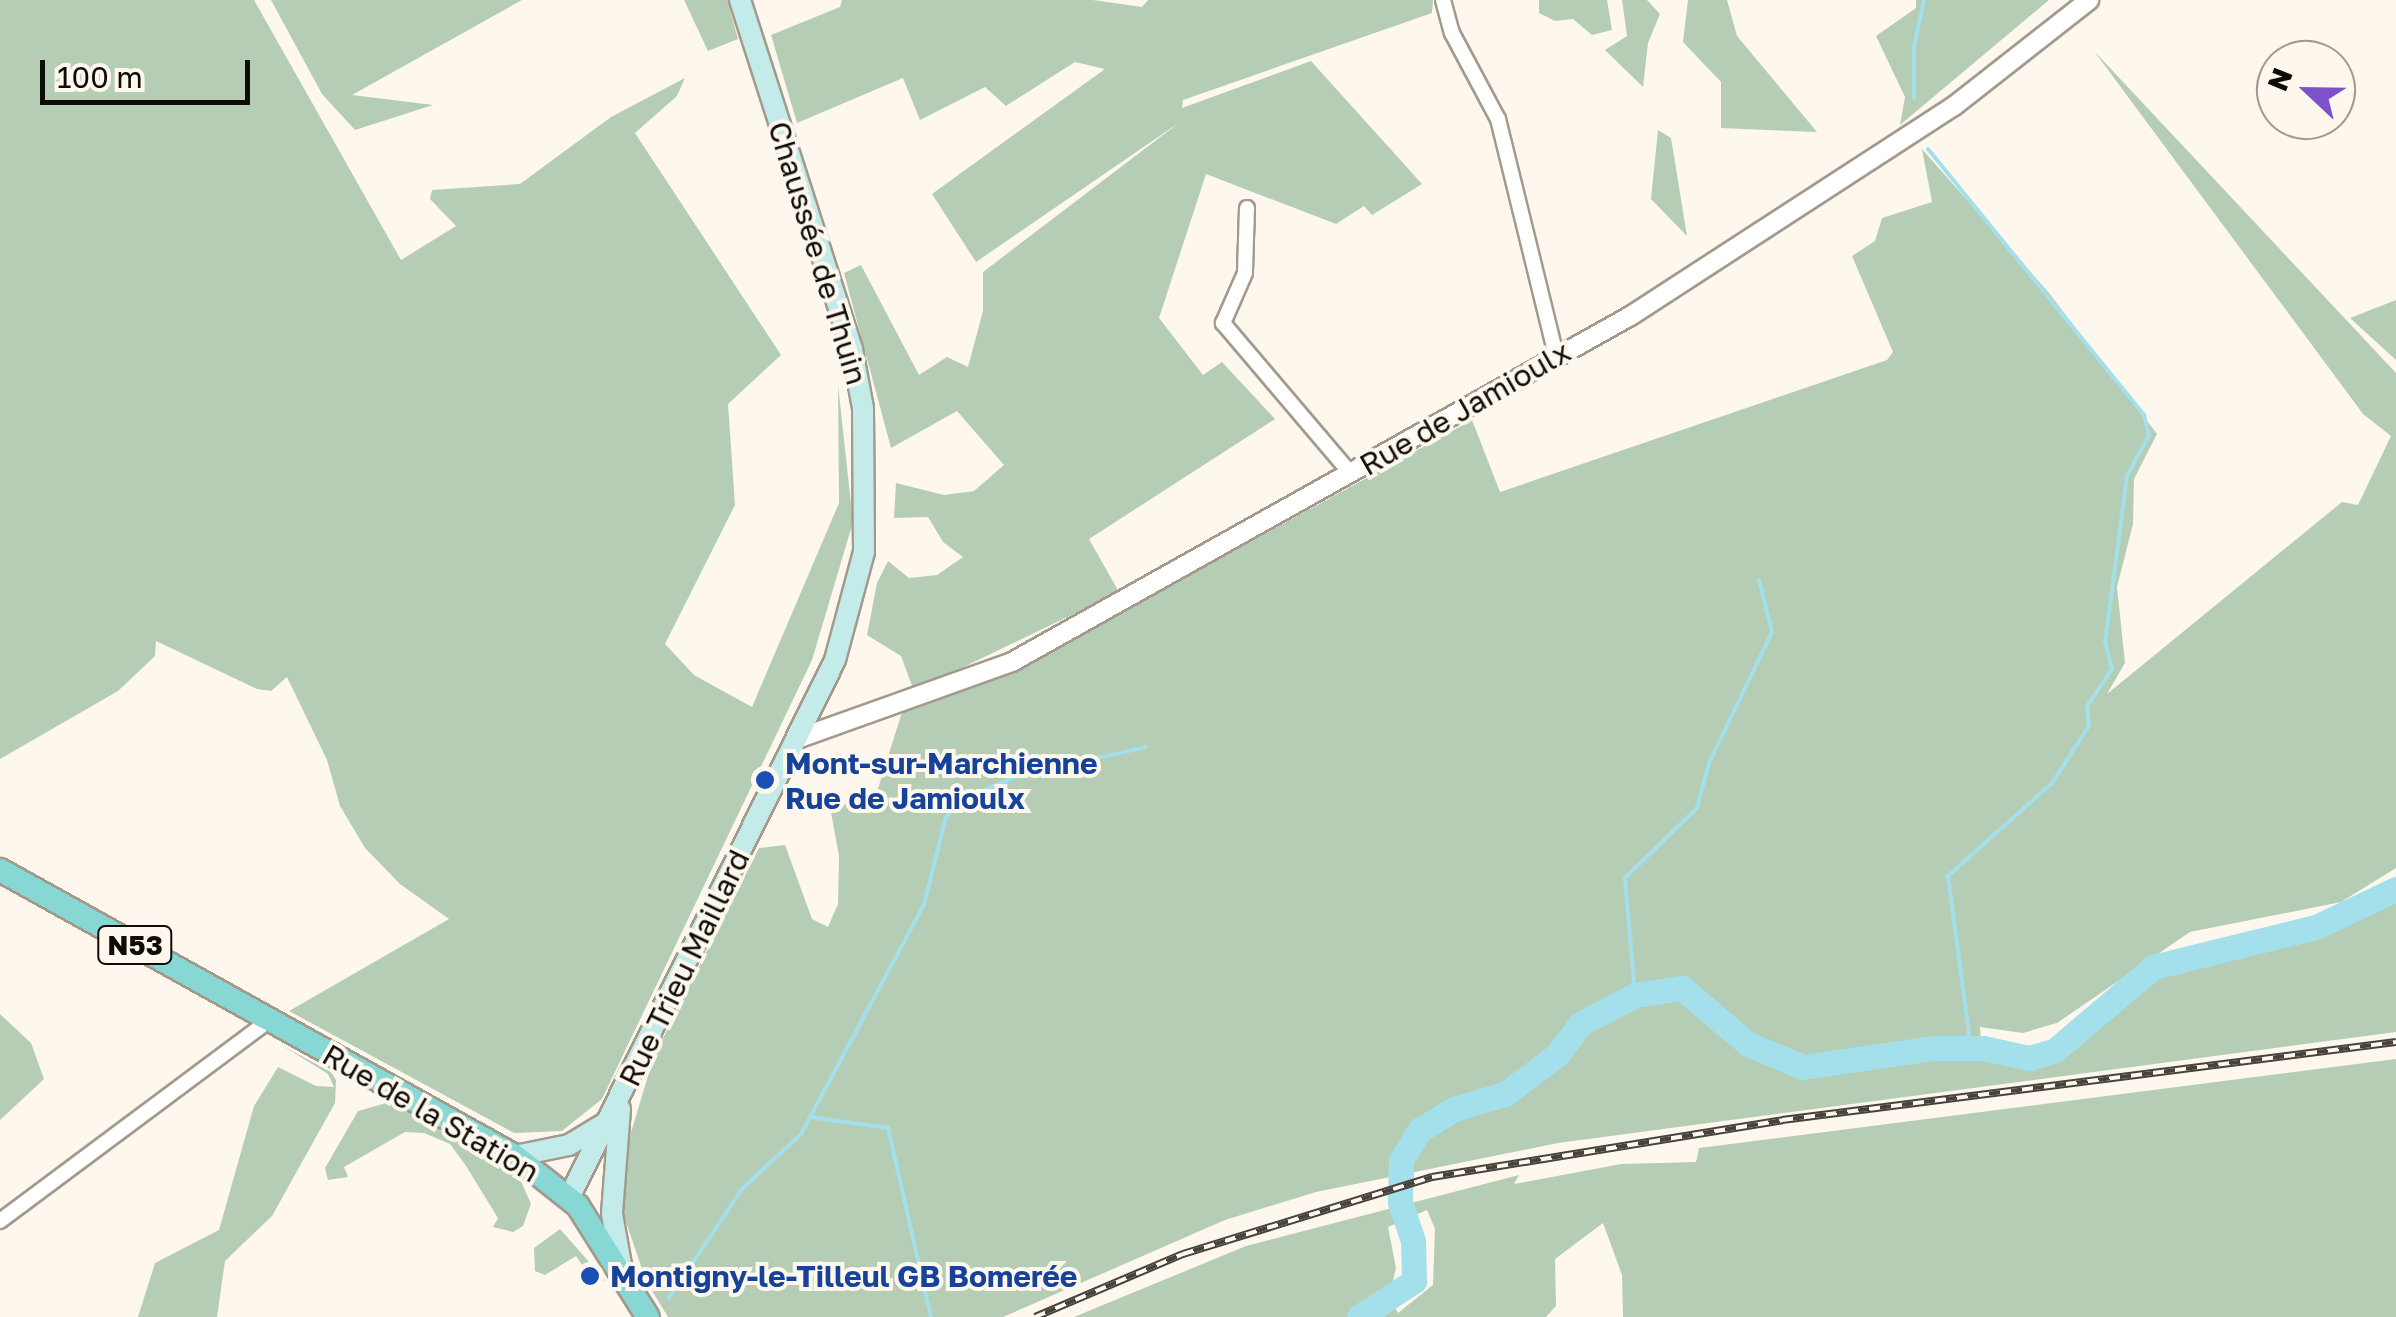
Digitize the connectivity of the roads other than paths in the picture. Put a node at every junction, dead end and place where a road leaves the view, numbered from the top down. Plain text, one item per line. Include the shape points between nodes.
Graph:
1 (740, 0) edge
2 (1444, 0) edge
3 (2088, 0) edge
4 (1247, 208) dead end
5 (1556, 355) junction
6 (1351, 474) junction
7 (797, 738) junction
8 (0, 870) edge
9 (270, 1020) junction
10 (619, 1100) junction
11 (609, 1121) junction
12 (515, 1156) junction
13 (570, 1196) junction
14 (0, 1221) edge
15 (622, 1270) junction
16 (648, 1317) edge

1 - 7 main road, Chaussée de Thuin via 852,348 863,408 864,552 835,660
2 - 5 street via 1452,34 1498,119
3 - 5 street, Rue de Jamioulx via 1923,127 1632,314
4 - 6 street via 1245,274 1223,323
5 - 6 street, Rue de Jamioulx
6 - 7 street, Rue de Jamioulx via 1012,662
7 - 10 main road, Rue Trieu Maillard
8 - 9 main road, N53
9 - 12 main road, Rue de la Station / N53
9 - 14 street
10 - 11 main road, Rue Trieu Maillard
10 - 15 main road via 612,1214
11 - 12 main road via 569,1146
11 - 13 main road, Rue Trieu Maillard
12 - 13 main road, Rue de la Station / N53
13 - 15 main road, Rue de la Station / N53
15 - 16 main road, Rue de la Station / N53

